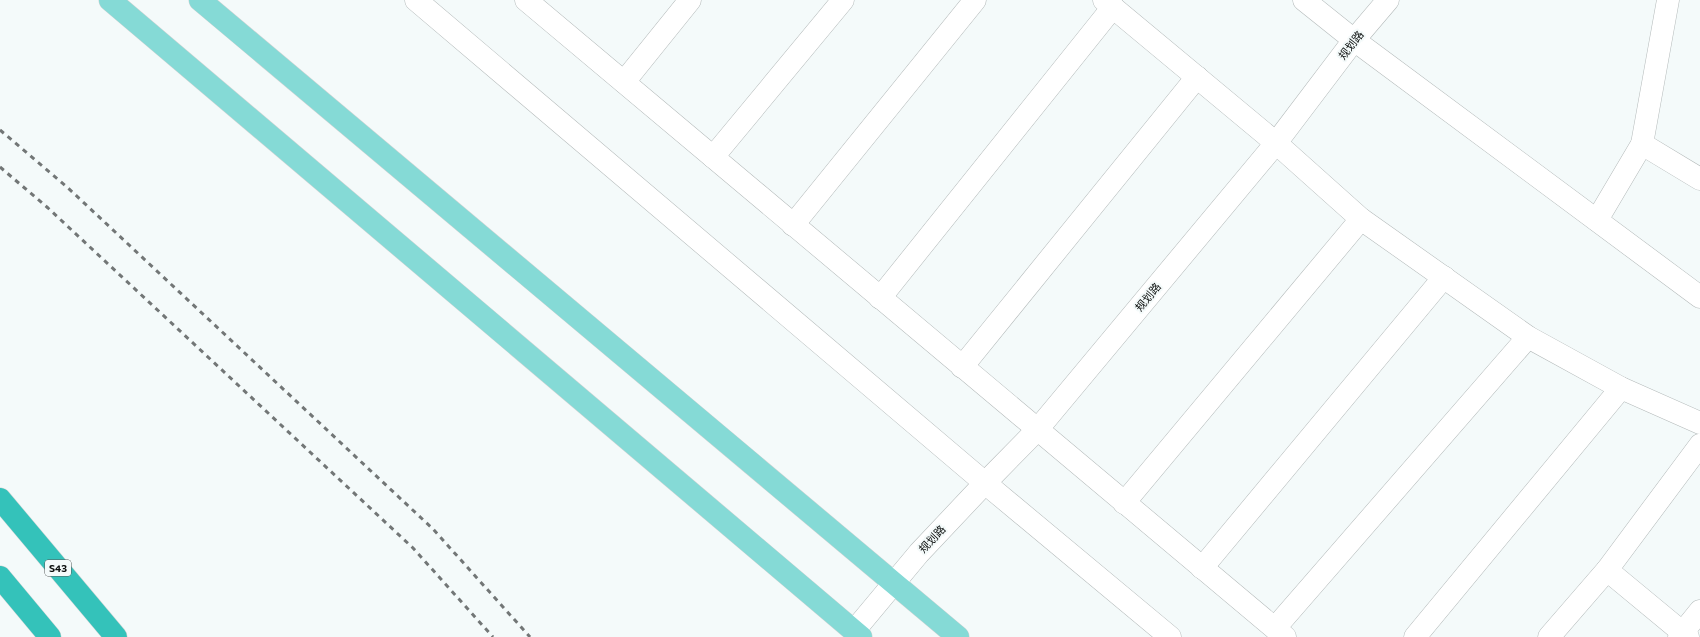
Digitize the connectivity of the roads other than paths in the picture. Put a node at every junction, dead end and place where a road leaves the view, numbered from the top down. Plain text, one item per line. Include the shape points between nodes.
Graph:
1 (110, 0) edge
2 (200, 0) edge
3 (416, 0) edge
4 (690, 0) edge
5 (844, 0) edge
6 (975, 0) edge
7 (1304, 0) edge
8 (1388, 0) edge
9 (1668, 0) edge
10 (533, 2) edge
11 (1109, 3) edge
12 (1354, 40) junction
13 (1197, 77) junction
14 (624, 82) junction
15 (1276, 143) junction
16 (1642, 144) junction
17 (713, 157) junction
18 (1700, 178) edge
19 (1361, 219) junction
20 (1597, 220) junction
21 (793, 225) junction
22 (1444, 276) junction
23 (1700, 297) edge
24 (880, 298) junction
25 (1528, 337) junction
26 (962, 367) junction
27 (1621, 388) junction
28 (1700, 424) edge
29 (1037, 430) junction
30 (1700, 445) edge
31 (985, 483) junction
32 (0, 499) edge
33 (1124, 503) junction
34 (1202, 568) junction
35 (1607, 570) junction
36 (0, 577) edge
37 (894, 583) junction
38 (1700, 611) edge
39 (1280, 633) edge
40 (857, 634) edge
41 (1683, 636) edge
42 (50, 637) edge
43 (116, 637) edge
44 (958, 637) edge
45 (1170, 637) edge
46 (1415, 637) edge
47 (1549, 637) edge

1 - 40 main road
2 - 37 main road
3 - 31 street
4 - 14 street
5 - 17 street
6 - 21 street
7 - 12 street
8 - 12 street, 规划路
9 - 16 street
10 - 14 street
11 - 13 street
11 - 24 street
12 - 15 street, 规划路
12 - 20 street
13 - 15 street
13 - 26 street
14 - 17 street
15 - 19 street
15 - 29 street, 规划路
16 - 18 street
16 - 20 street
17 - 21 street
19 - 22 street
19 - 33 street
20 - 23 street
21 - 24 street
22 - 25 street
22 - 34 street
24 - 26 street
25 - 27 street
25 - 39 street
26 - 29 street
27 - 28 street
27 - 46 street
29 - 31 street, 规划路
29 - 33 street
30 - 35 street
31 - 37 street, 规划路
31 - 45 street
32 - 43 highway, S43
33 - 34 street
34 - 39 street
35 - 41 street
35 - 47 street
36 - 42 highway
37 - 40 street, 规划路
37 - 44 main road
38 - 41 street

